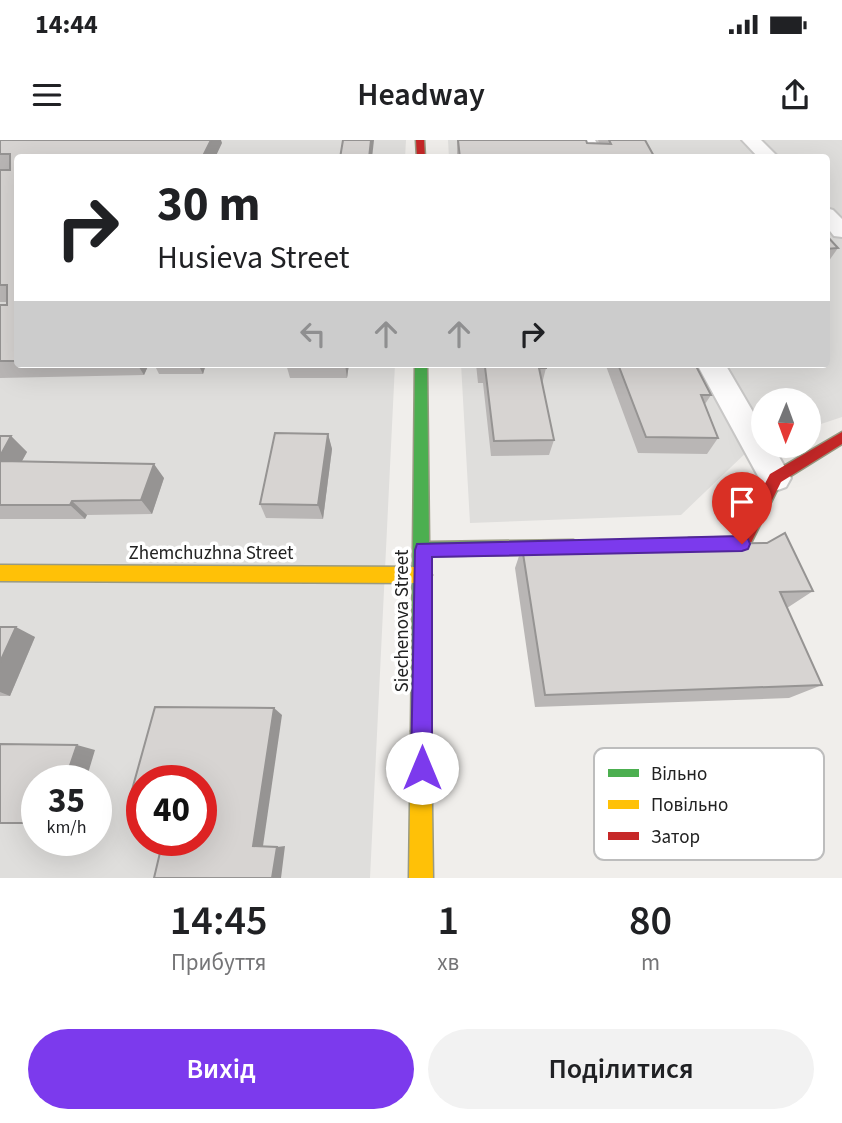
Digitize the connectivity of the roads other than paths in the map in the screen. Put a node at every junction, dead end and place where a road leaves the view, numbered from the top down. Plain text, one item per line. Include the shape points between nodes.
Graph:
1 (751, 140) edge
2 (766, 154) edge
3 (830, 218) edge
4 (842, 231) edge
5 (421, 368) edge
6 (713, 368) edge
7 (842, 438) edge
8 (775, 478) junction
9 (673, 545) edge
10 (590, 547) edge
11 (423, 550) junction
12 (0, 573) edge
13 (423, 575) junction
14 (421, 878) edge

1 - 2 street
3 - 4 street
5 - 11 street, Siechenova Street
6 - 8 street
7 - 8 street
8 - 9 street via 742,544
10 - 11 street
11 - 13 street, Siechenova Street
12 - 13 street, Zhemchuzhna Street
13 - 14 street, Siechenova Street

